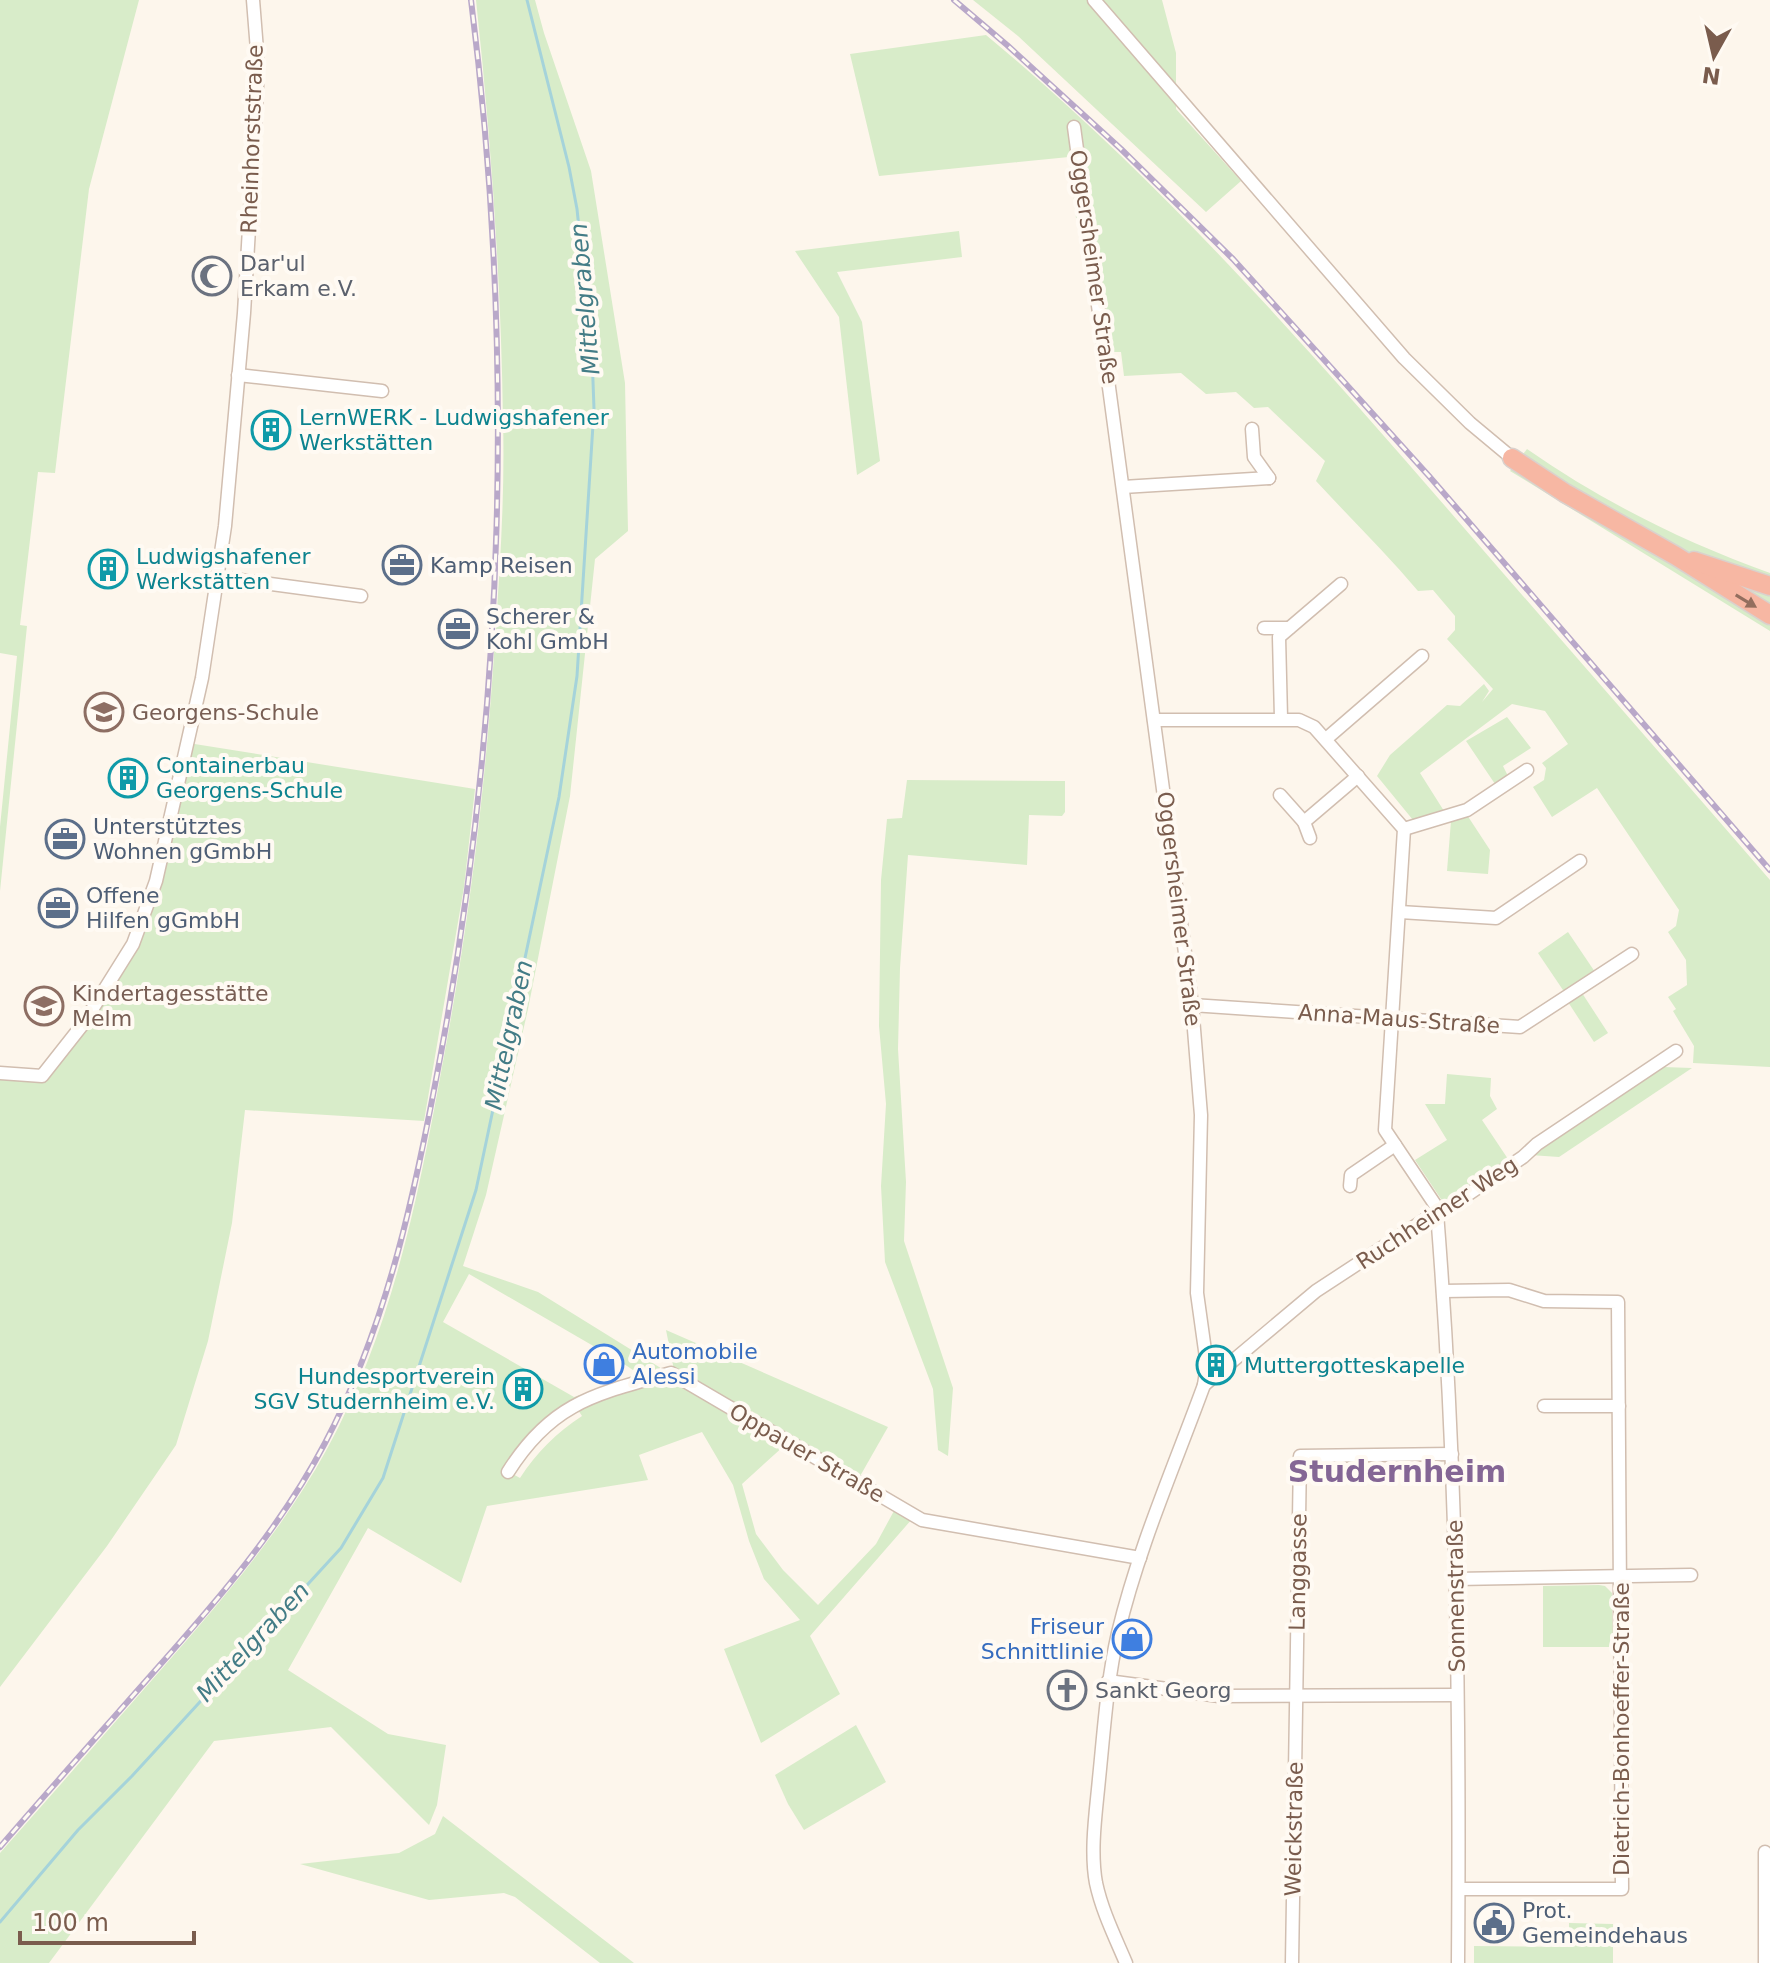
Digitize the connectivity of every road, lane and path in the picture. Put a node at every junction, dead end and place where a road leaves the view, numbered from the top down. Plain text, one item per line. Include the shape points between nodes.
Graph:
1 (253, 0) edge
2 (1094, 0) edge
3 (1074, 127) dead end
4 (238, 375) junction
5 (382, 391) dead end
6 (1252, 429) dead end
7 (1512, 458) joint
8 (1123, 487) junction
9 (1676, 556) junction
10 (218, 577) junction
11 (1341, 584) dead end
12 (1770, 586) edge
13 (361, 596) dead end
14 (1770, 615) edge
15 (1264, 628) dead end
16 (1289, 628) junction
17 (1422, 656) dead end
18 (1281, 718) junction
19 (1154, 720) junction
20 (1326, 739) junction
21 (1527, 770) dead end
22 (1358, 776) junction
23 (1280, 795) dead end
24 (1304, 822) junction
25 (1404, 829) junction
26 (1310, 838) dead end
27 (1580, 861) dead end
28 (1400, 912) junction
29 (1632, 954) dead end
30 (1192, 1005) junction
31 (1393, 1018) junction
32 (1676, 1051) dead end
33 (0, 1073) edge
34 (1395, 1145) junction
35 (1350, 1186) dead end
36 (1437, 1213) junction
37 (1443, 1291) junction
38 (1204, 1385) junction
39 (1544, 1406) dead end
40 (1619, 1406) junction
41 (1452, 1454) junction
42 (508, 1472) dead end
43 (1140, 1558) junction
44 (1691, 1575) dead end
45 (1621, 1577) junction
46 (1456, 1579) junction
47 (1108, 1681) junction
48 (1296, 1695) junction
49 (1457, 1695) junction
50 (1765, 1852) dead end
51 (1459, 1889) junction
52 (1767, 1926) edge
53 (1126, 1963) edge
54 (1292, 1963) edge
55 (1458, 1963) edge
56 (1765, 1963) edge

1 - 4 street, Rheinhorststraße via 257,93
2 - 7 street via 1404,358
3 - 8 street, Oggersheimer Straße
4 - 5 street
4 - 10 street, Rheinhorststraße
6 - 8 street via 1254,457 1269,478
7 - 9 highway
8 - 19 street, Oggersheimer Straße
9 - 12 highway
9 -> 14 highway
10 - 13 street
10 - 33 street, Rheinhorststraße via 200,689 156,881 133,944 83,1024 42,1076
11 - 16 street
15 - 16 street
16 - 18 street via 1279,637
17 - 20 street
18 - 19 street
18 - 20 street via 1299,720
19 - 30 street, Oggersheimer Straße
20 - 22 street
21 - 25 street via 1467,810
22 - 24 street
22 - 25 street
23 - 24 street
24 - 26 street
25 - 28 street, Sonnenstraße
27 - 28 street via 1496,918
28 - 31 street, Sonnenstraße
29 - 31 street, Anna-Maus-Straße via 1520,1027
30 - 31 street, Anna-Maus-Straße
30 - 38 street, Oggersheimer Straße via 1201,1115 1197,1293 1207,1365
31 - 34 street, Sonnenstraße via 1385,1130
32 - 36 street, Ruchheimer Weg
34 - 35 street via 1351,1175
34 - 36 street, Sonnenstraße
36 - 37 street, Sonnenstraße
36 - 38 street, Ruchheimer Weg via 1316,1291
37 - 40 street, Dietrich-Bonhoeffer-Straße via 1509,1290 1544,1301 1618,1302
37 - 41 street, Sonnenstraße
38 - 43 street, Oggersheimer Straße
39 - 40 street
40 - 45 street, Dietrich-Bonhoeffer-Straße
41 - 46 street, Sonnenstraße
41 - 48 street, Langgasse via 1300,1456
42 - 43 street, Oppauer Straße via 550,1421 575,1404 671,1373 922,1520
43 - 47 street, Oggersheimer Straße
44 - 45 street
45 - 46 street
45 - 51 street, Dietrich-Bonhoeffer-Straße via 1622,1889
46 - 49 street, Sonnenstraße
47 - 48 street via 1219,1696
47 - 53 street, Oggersheimer Straße via 1094,1853 1103,1907
48 - 49 street
48 - 54 street, Weickstraße
49 - 51 street, Sonnenstraße
50 - 52 street
51 - 55 street, Sonnenstraße
52 - 56 street

